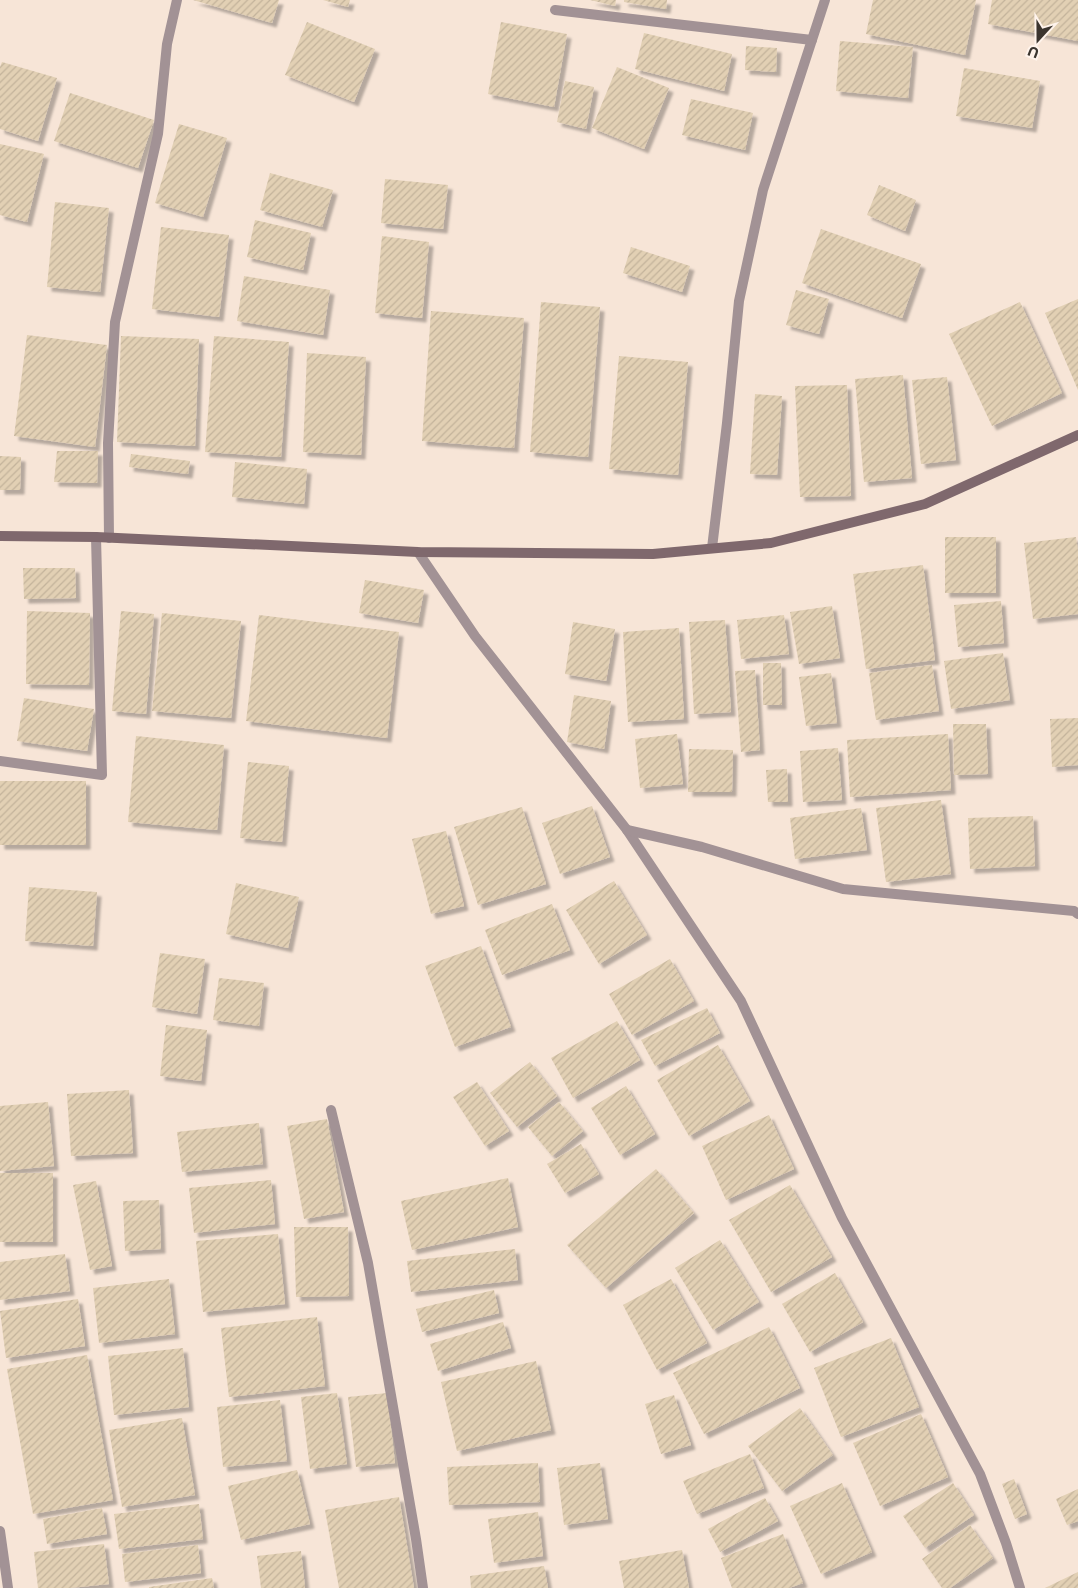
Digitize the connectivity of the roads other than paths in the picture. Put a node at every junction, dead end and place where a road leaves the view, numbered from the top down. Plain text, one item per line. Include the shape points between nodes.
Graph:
1 (177, 0) edge
2 (825, 0) edge
3 (555, 10) dead end
4 (812, 40) junction
5 (1078, 435) edge
6 (0, 536) edge
7 (96, 537) junction
8 (109, 538) junction
9 (712, 548) junction
10 (418, 552) junction
11 (0, 761) edge
12 (627, 830) junction
13 (1078, 914) edge
14 (331, 1110) dead end
15 (0, 1531) edge
16 (8, 1588) edge
17 (422, 1588) edge
18 (1020, 1588) edge

1 - 8 street via 167,44 158,134 115,322 108,443
2 - 4 street
3 - 4 street
4 - 9 street via 763,190 739,301
5 - 9 street via 925,504 771,543
6 - 7 street
7 - 8 street
7 - 11 street via 102,775
8 - 10 street
9 - 10 street via 653,554
10 - 12 street via 475,636
12 - 13 street via 702,847 843,889 1074,911
12 - 18 street via 740,1001 842,1218 980,1474
14 - 17 street via 368,1263
15 - 16 street

